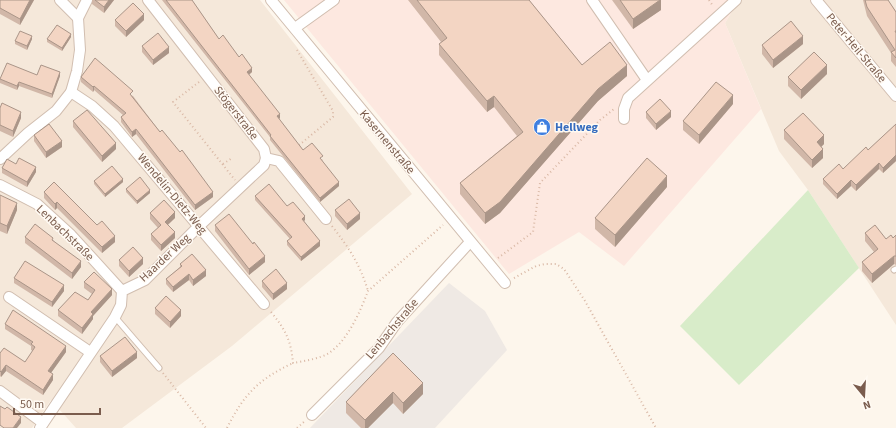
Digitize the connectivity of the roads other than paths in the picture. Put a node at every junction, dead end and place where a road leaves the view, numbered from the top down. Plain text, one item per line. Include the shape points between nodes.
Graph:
1 (60, 0) edge
2 (87, 0) edge
3 (148, 0) edge
4 (271, 0) edge
5 (334, 0) edge
6 (592, 0) edge
7 (736, 0) edge
8 (816, 0) edge
9 (78, 18) junction
10 (298, 32) junction
11 (646, 80) junction
12 (71, 92) junction
13 (896, 96) edge
14 (624, 119) dead end
15 (266, 158) junction
16 (0, 159) edge
17 (0, 185) edge
18 (326, 219) road end
19 (199, 226) junction
20 (470, 242) junction
21 (505, 283) road end
22 (122, 291) junction
23 (9, 297) dead end
24 (264, 304) road end
25 (114, 317) junction
26 (90, 352) junction
27 (159, 368) road end
28 (0, 391) edge
29 (312, 415) dead end
30 (41, 425) edge

1 - 9 street
2 - 9 street
3 - 15 street, Stögerstraße via 264,149
4 - 10 street, Kasernenstraße
5 - 10 street
6 - 11 street
7 - 11 street
8 - 13 street, Peter-Heil-Straße
9 - 12 street via 80,50
10 - 20 street, Kasernenstraße
11 - 14 street via 628,98
12 - 16 street via 56,111
12 - 19 street, Wendelin-Dietz-Weg via 92,106 114,126
15 - 18 street via 279,161
15 - 19 street, Haarder Weg via 264,165
17 - 22 street, Lenbachstraße via 37,204
19 - 22 street, Haarder Weg via 145,280
19 - 24 street, Wendelin-Dietz-Weg
20 - 21 street, Kasernenstraße
20 - 29 street, Lenbachstraße via 397,322 379,348
22 - 25 street via 121,305
23 - 26 street
25 - 26 street
25 - 27 lane
26 - 30 street
28 - 30 street

